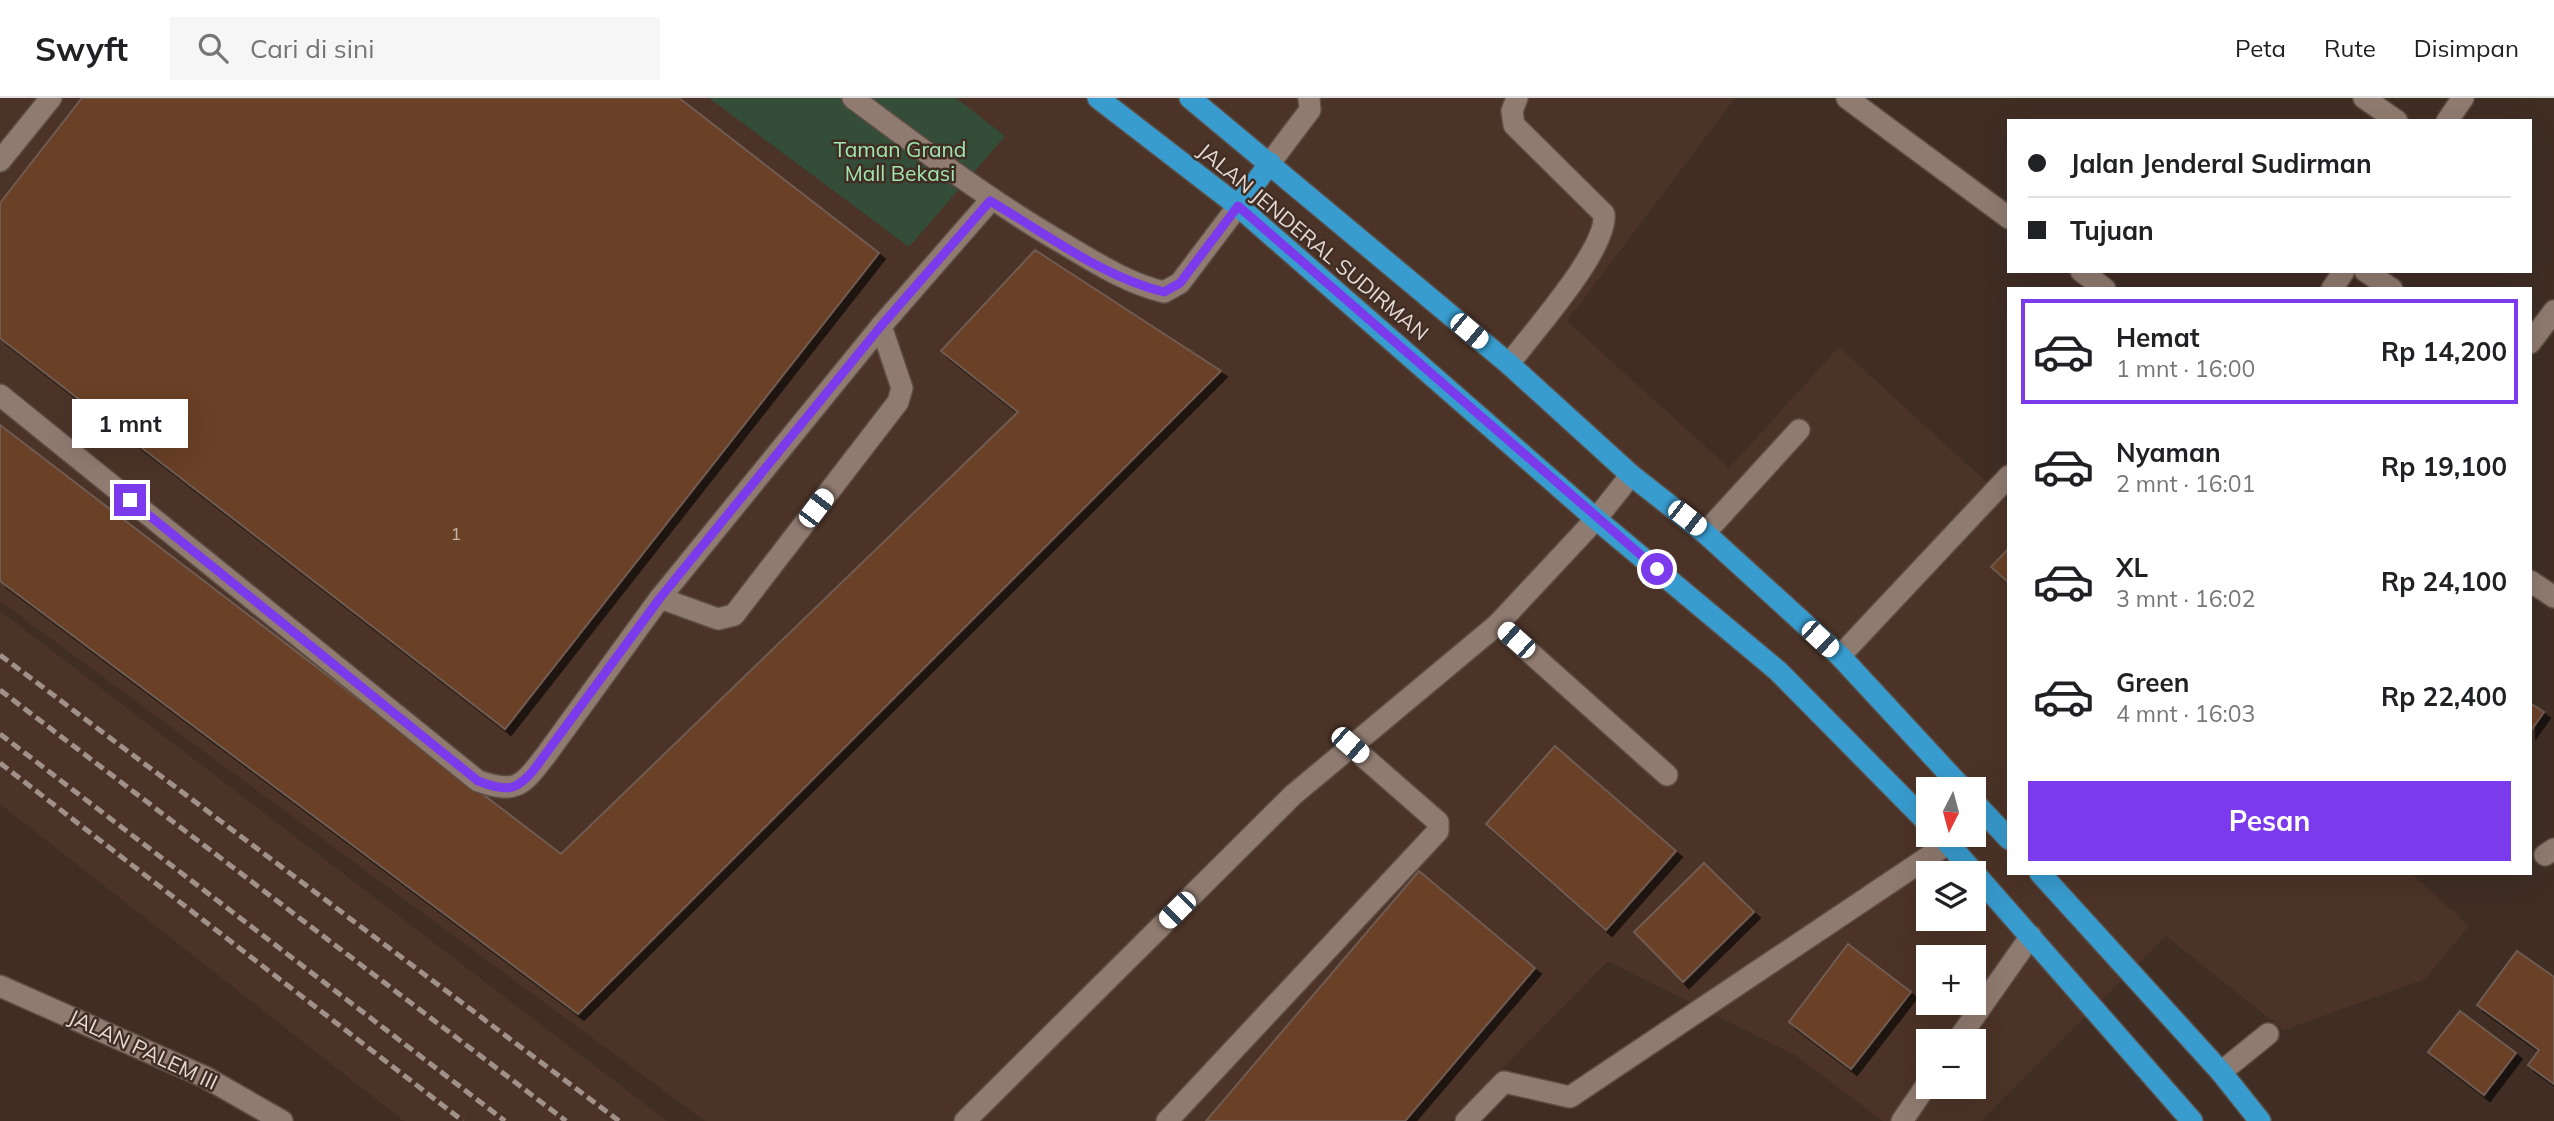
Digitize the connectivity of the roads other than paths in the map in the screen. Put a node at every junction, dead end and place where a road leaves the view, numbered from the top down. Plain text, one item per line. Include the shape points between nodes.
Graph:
1 (51, 98) edge
2 (853, 98) edge
3 (1098, 98) edge
4 (1190, 98) edge
5 (1309, 98) edge
6 (1517, 98) edge
7 (1847, 98) edge
8 (2364, 98) edge
9 (2463, 98) edge
10 (2394, 119) edge
11 (2448, 119) edge
12 (0, 161) edge
13 (1270, 163) junction
14 (990, 201) junction
15 (1238, 206) junction
16 (2007, 217) edge
17 (2084, 273) edge
18 (2368, 273) edge
19 (2102, 287) edge
20 (2389, 287) edge
21 (2554, 311) edge
22 (881, 326) junction
23 (2532, 340) edge
24 (1509, 364) junction
25 (0, 395) edge
26 (1799, 430) dead end
27 (1632, 475) junction
28 (2007, 478) edge
29 (1596, 519) junction
30 (1705, 533) junction
31 (2532, 582) edge
32 (2554, 597) edge
33 (660, 598) junction
34 (1498, 624) junction
35 (1840, 656) junction
36 (1350, 745) junction
37 (1667, 775) dead end
38 (1952, 777) edge
39 (1916, 811) edge
40 (1986, 815) edge
41 (2007, 837) edge
42 (1933, 847) edge
43 (1952, 847) edge
44 (2042, 875) edge
45 (2031, 936) junction
46 (0, 986) edge
47 (1965, 1029) edge
48 (2268, 1034) dead end
49 (2221, 1072) junction
50 (1917, 1099) edge
51 (282, 1121) edge
52 (965, 1121) edge
53 (1167, 1121) edge
54 (1466, 1121) edge
55 (1902, 1121) edge
56 (2192, 1121) edge
57 (2260, 1121) edge

1 - 12 street
2 - 14 street
3 - 15 highway, JALAN JENDERAL SUDIRMAN
4 - 13 highway, JALAN JENDERAL SUDIRMAN
5 - 13 street via 1310,110
6 - 24 street via 1512,111 1514,125 1604,214 1605,225 1596,250
7 - 16 street
8 - 10 street
9 - 11 street
13 - 15 highway
13 - 24 highway, JALAN JENDERAL SUDIRMAN
14 - 15 street via 1105,269 1164,292 1180,283
14 - 22 street
15 - 29 highway, JALAN JENDERAL SUDIRMAN
17 - 19 street
18 - 20 street
21 - 23 street
22 - 33 street
22 - 33 street via 902,388 898,402 734,615 718,619
24 - 27 highway, JALAN JENDERAL SUDIRMAN
25 - 33 street via 478,781 502,789 526,780
26 - 30 street
27 - 29 street
27 - 30 highway, JALAN JENDERAL SUDIRMAN
28 - 35 street
29 - 34 street
29 - 39 highway, JALAN JENDERAL SUDIRMAN via 1778,671
30 - 35 highway, JALAN JENDERAL SUDIRMAN
31 - 32 street
34 - 36 street
34 - 37 street
35 - 38 highway, JALAN JENDERAL SUDIRMAN
36 - 52 street via 1293,795
36 - 53 street via 1438,822 1439,829
40 - 41 highway
42 - 54 street via 1570,1097 1504,1082
43 - 45 highway
44 - 49 highway
45 - 47 street
45 - 56 highway
46 - 51 street, JALAN PALEM III via 205,1077
48 - 49 street
49 - 57 highway
50 - 55 street

